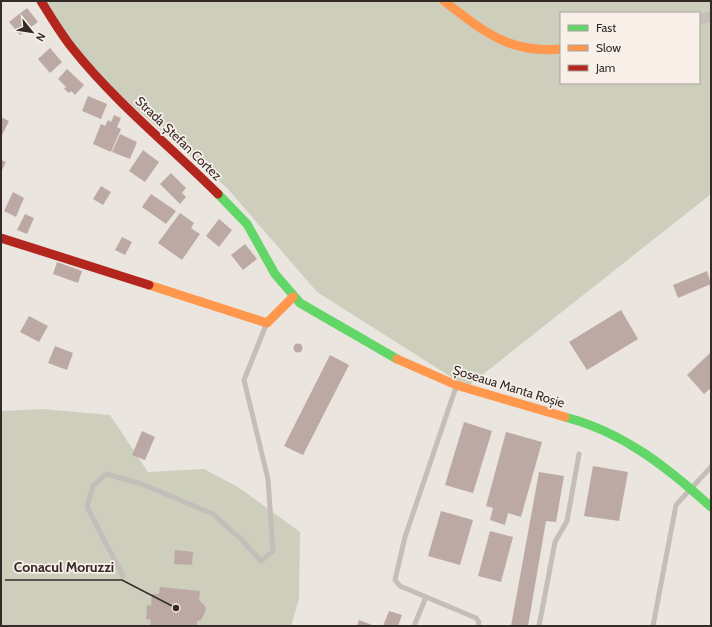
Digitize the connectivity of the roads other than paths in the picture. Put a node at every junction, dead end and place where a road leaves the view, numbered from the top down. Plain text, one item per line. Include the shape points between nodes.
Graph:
1 (41, 1) edge
2 (444, 1) edge
3 (711, 17) edge
4 (700, 19) edge
5 (560, 49) edge
6 (1, 238) edge
7 (293, 297) junction
8 (267, 323) junction
9 (456, 385) junction
10 (579, 454) dead end
11 (711, 467) edge
12 (692, 489) junction
13 (711, 507) edge
14 (124, 576) dead end
15 (426, 597) junction
16 (414, 626) edge
17 (478, 626) edge
18 (539, 626) edge
19 (653, 626) edge

1 - 7 street, Strada Ștefan Cortez via 84,62 244,220 258,240 272,269
2 - 5 street via 493,37 515,47 546,52
3 - 4 street
6 - 8 street
7 - 8 street
7 - 9 street, Șoseaua Manta Roșie via 305,307 402,362
8 - 14 lane via 244,380 268,479 273,551 261,561 213,514 142,484 106,474 93,486 87,507
9 - 12 street, Șoseaua Manta Roșie via 583,422 640,449
9 - 15 lane via 405,538 395,580 400,586
10 - 18 lane via 567,521 555,542
11 - 12 lane
12 - 13 street, Șoseaua Manta Roșie
12 - 19 lane via 676,505
15 - 16 lane
15 - 17 lane via 476,618

